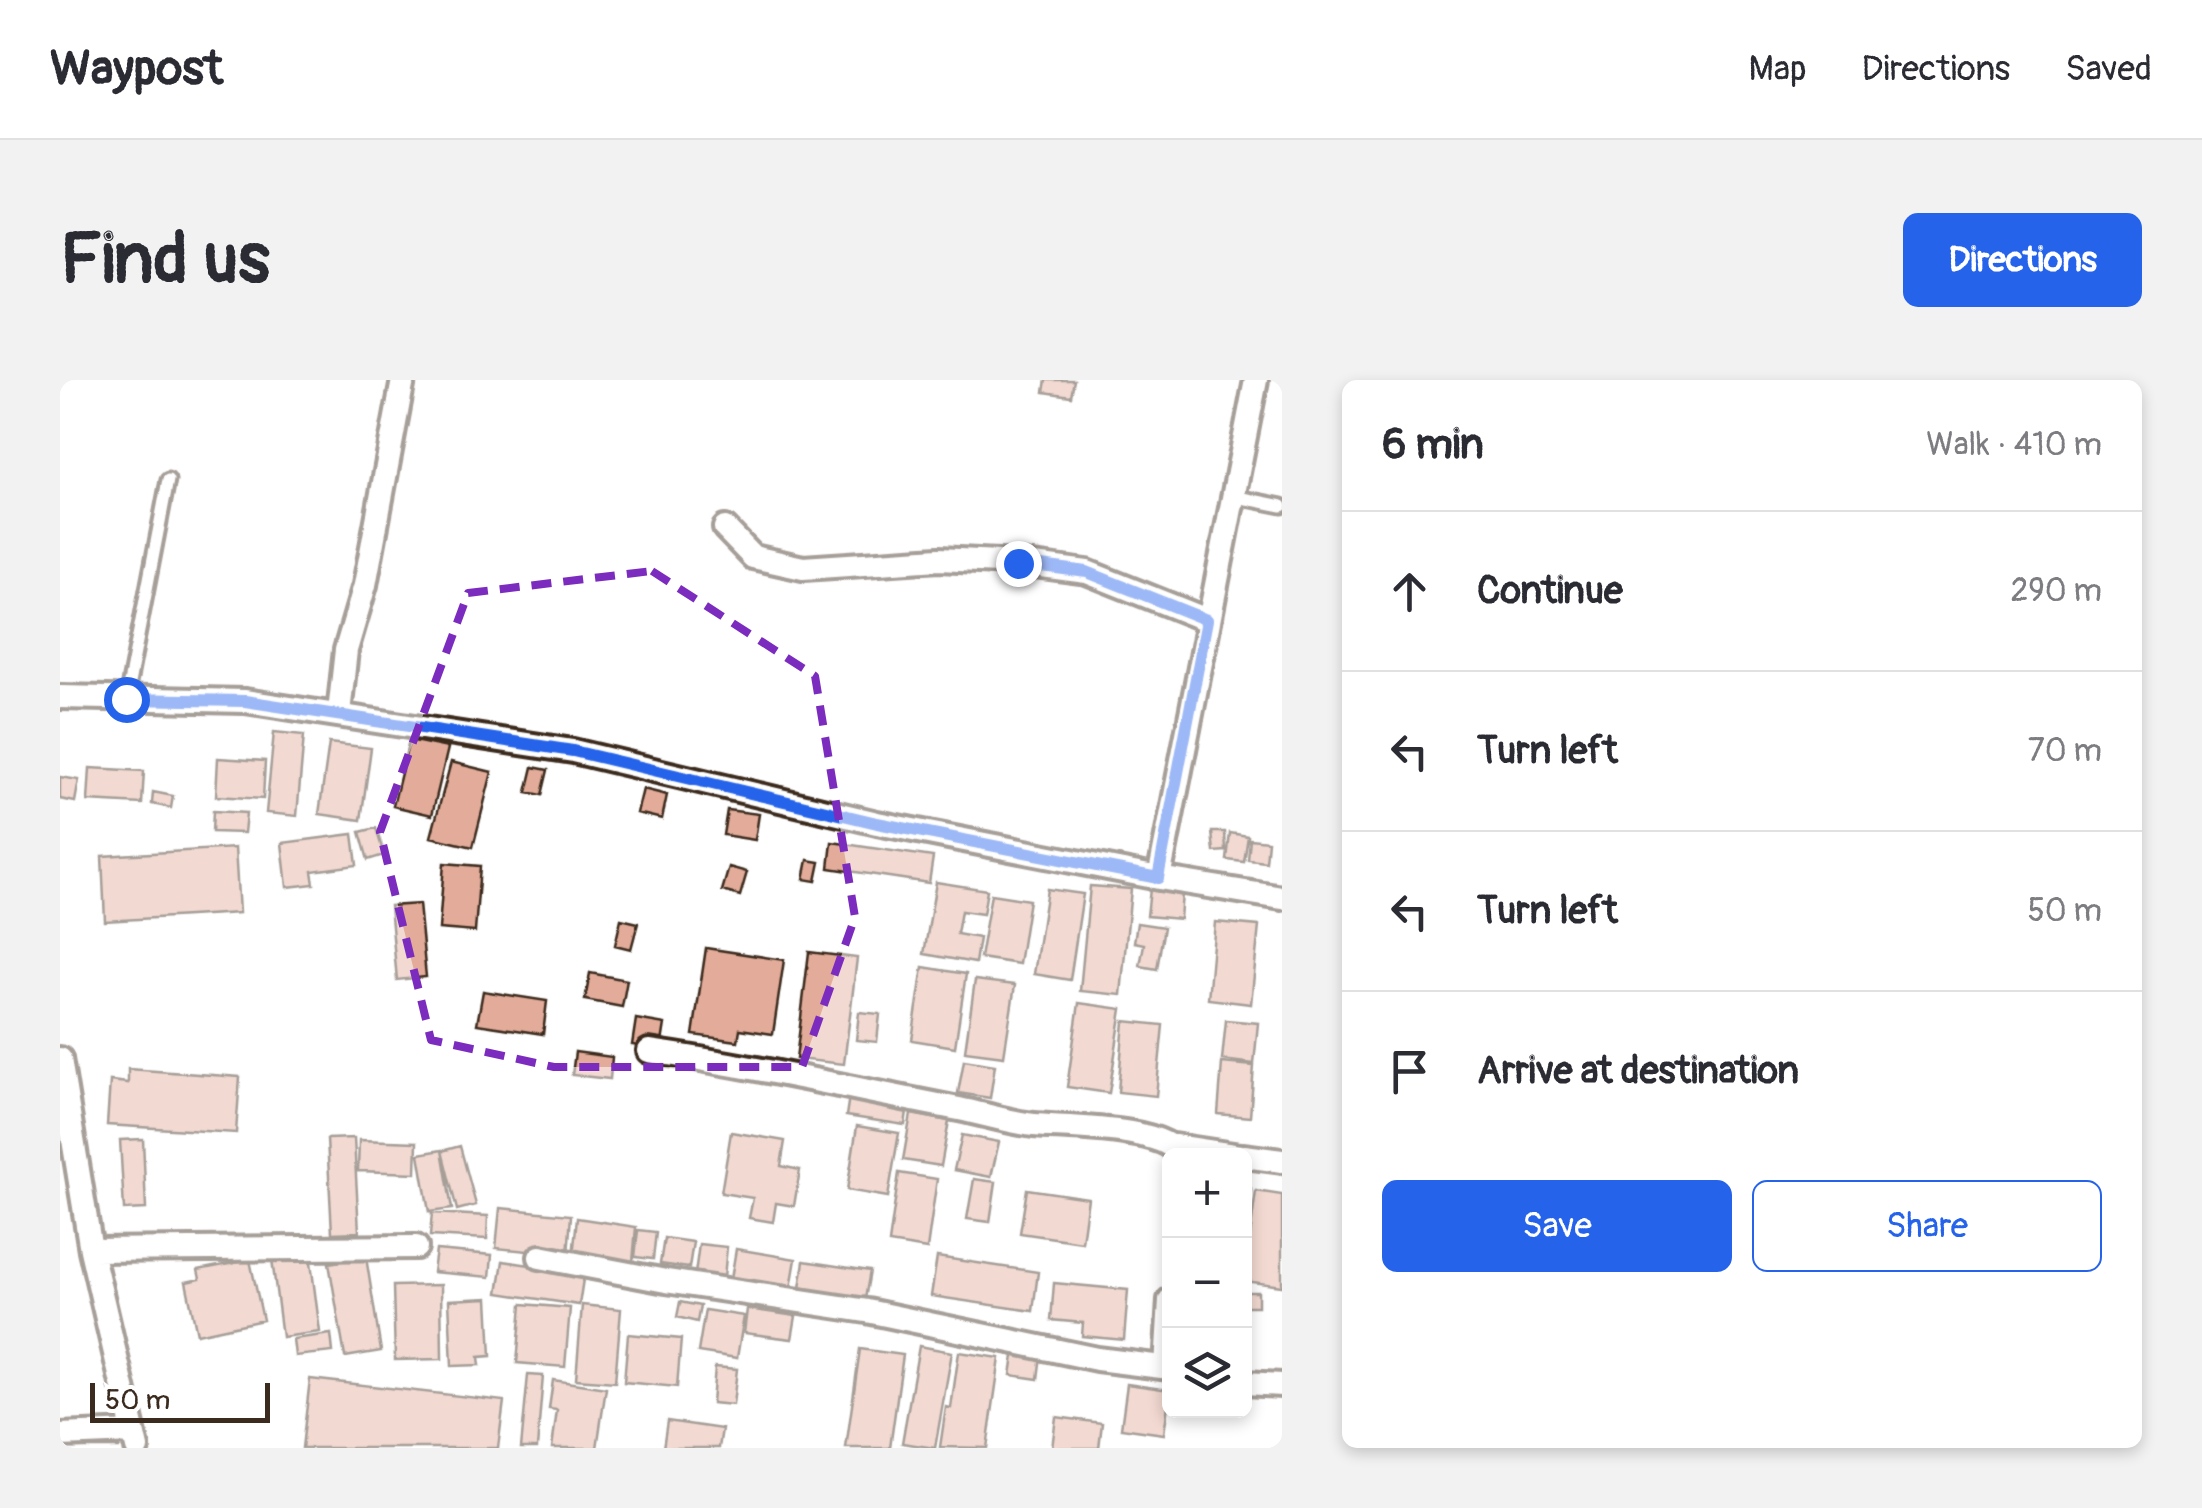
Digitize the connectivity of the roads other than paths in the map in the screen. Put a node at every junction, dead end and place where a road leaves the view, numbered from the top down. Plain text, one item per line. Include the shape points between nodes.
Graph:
1 (404, 380) edge
2 (1256, 380) edge
3 (168, 480) dead end
4 (1232, 496) junction
5 (1282, 506) edge
6 (724, 528) dead end
7 (1207, 620) junction
8 (60, 697) edge
9 (126, 699) junction
10 (339, 713) junction
11 (1158, 878) junction
12 (1282, 898) edge
13 (648, 1050) dead end
14 (60, 1059) edge
15 (1169, 1148) edge
16 (1252, 1157) edge
17 (1282, 1161) edge
18 (416, 1247) dead end
19 (91, 1250) junction
20 (540, 1257) dead end
21 (1162, 1367) edge
22 (1252, 1383) edge
23 (1282, 1385) edge
24 (60, 1435) edge
25 (135, 1440) edge

1 - 10 street via 366,585 346,650
2 - 4 street
3 - 9 lane
4 - 5 lane
4 - 7 street
6 - 7 street via 753,557 802,568 939,558 1087,572
7 - 11 street
8 - 9 street
9 - 10 street via 245,701
10 - 11 street via 573,751 877,823
11 - 12 street
13 - 15 street via 1005,1120 1123,1130
14 - 19 street
16 - 17 street
18 - 19 street
19 - 25 street
20 - 21 street
22 - 23 street
24 - 25 street

